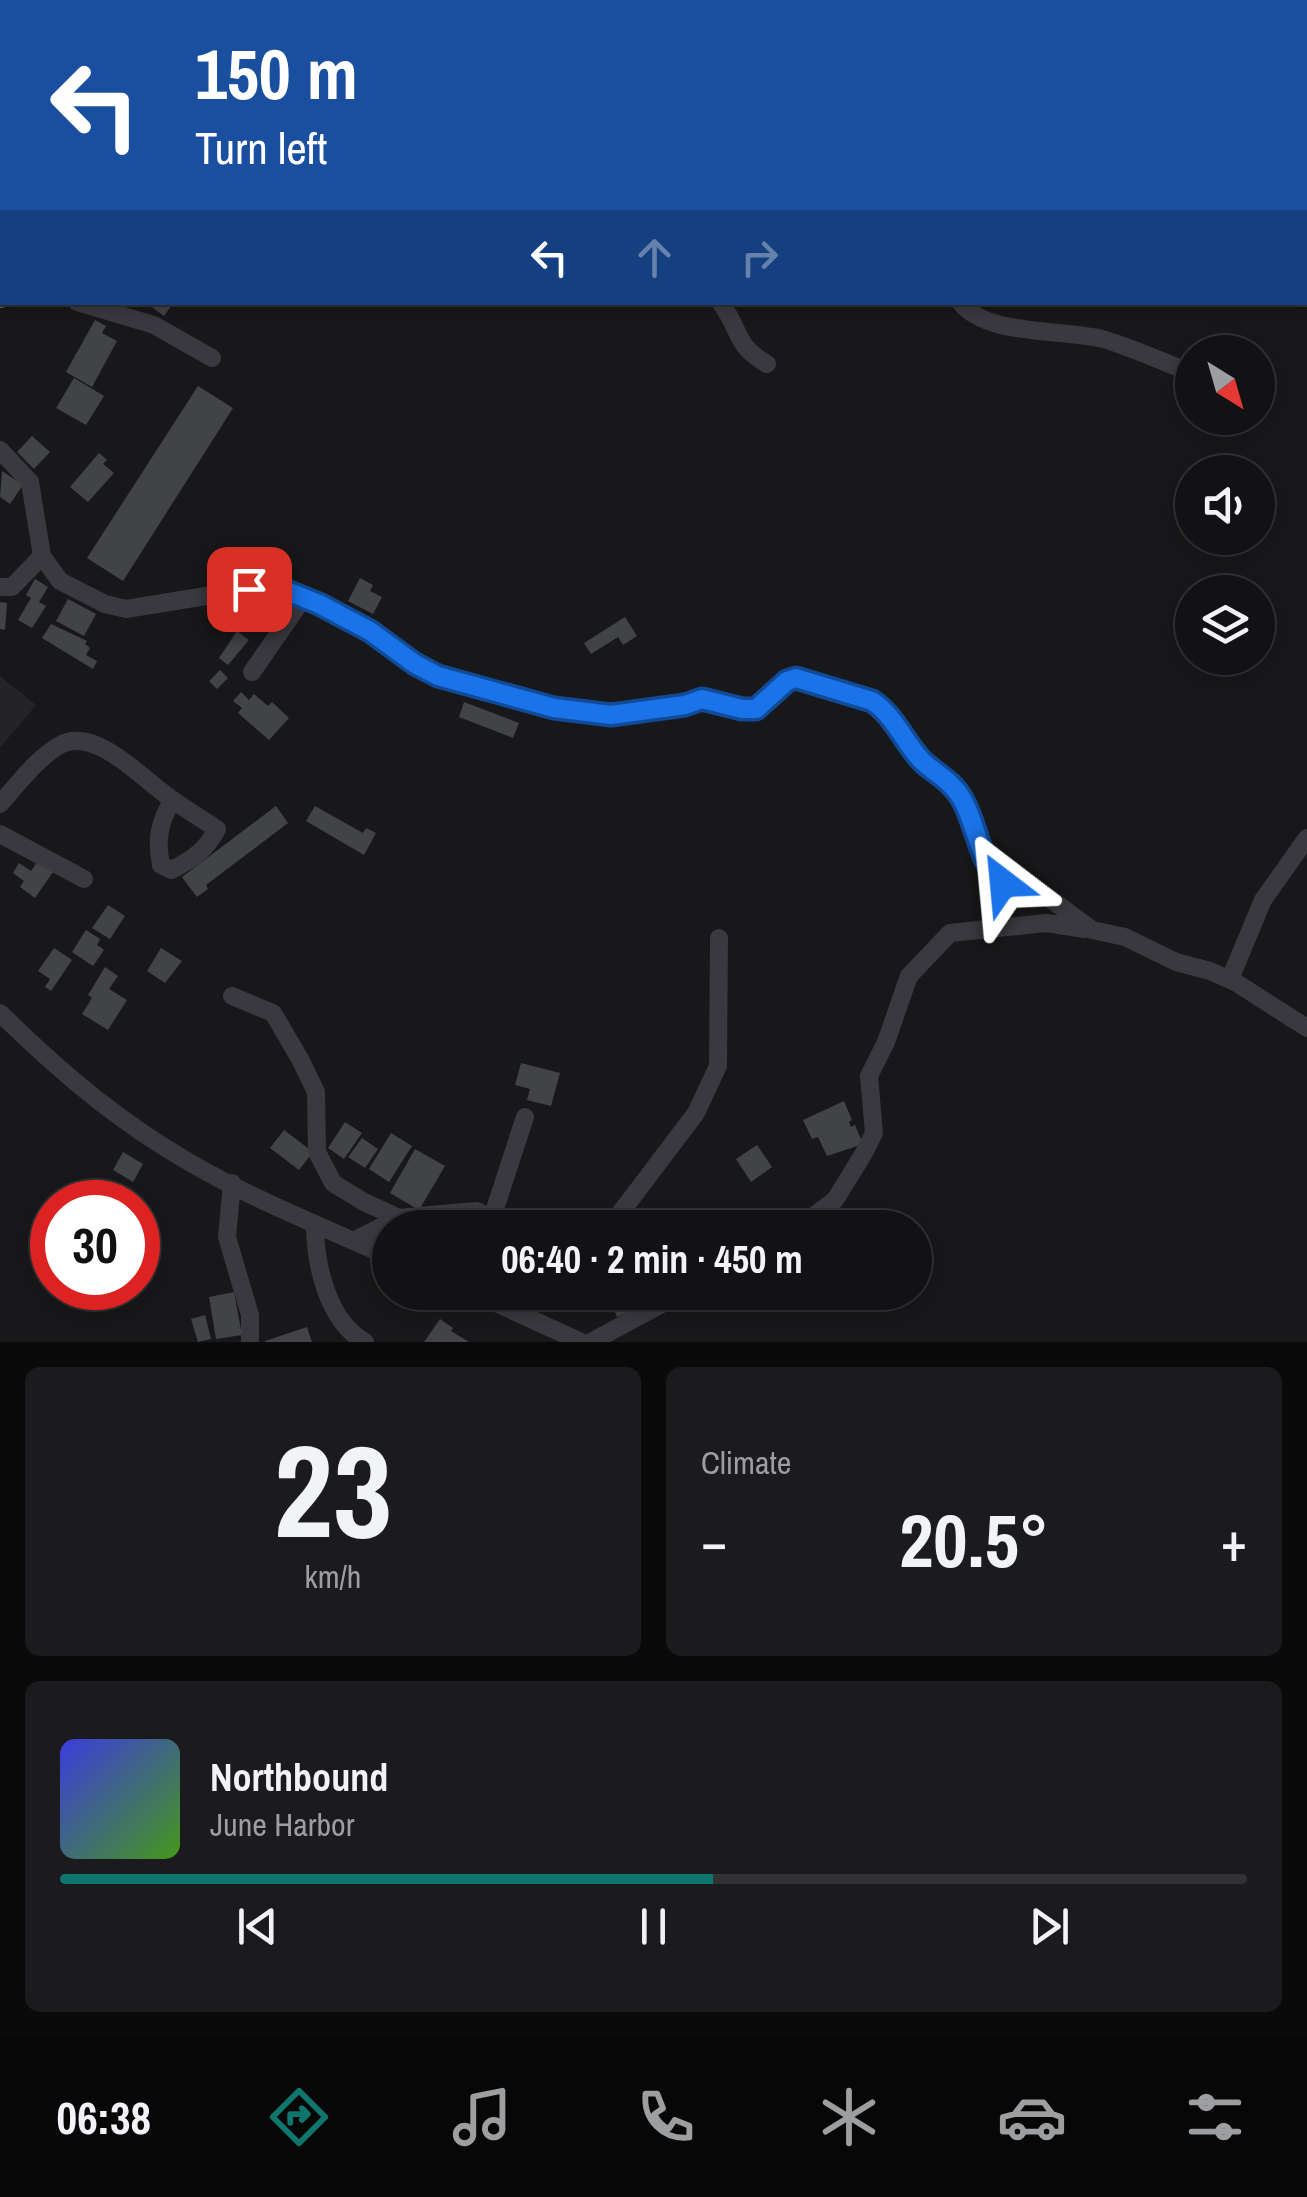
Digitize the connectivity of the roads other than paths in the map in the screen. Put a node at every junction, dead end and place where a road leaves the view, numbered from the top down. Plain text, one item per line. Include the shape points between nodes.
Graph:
1 (88, 305) edge
2 (722, 305) edge
3 (963, 305) edge
4 (212, 358) dead end
5 (767, 364) dead end
6 (1175, 367) edge
7 (0, 450) edge
8 (42, 556) junction
9 (0, 587) edge
10 (304, 598) junction
11 (252, 672) dead end
12 (168, 797) dead end
13 (0, 804) edge
14 (0, 834) edge
15 (1307, 838) edge
16 (84, 879) dead end
17 (1092, 930) junction
18 (719, 938) dead end
19 (1230, 980) junction
20 (232, 996) dead end
21 (0, 1012) edge
22 (1307, 1028) edge
23 (525, 1117) dead end
24 (232, 1184) junction
25 (382, 1210) edge
26 (495, 1210) edge
27 (623, 1210) edge
28 (822, 1210) edge
29 (315, 1224) junction
30 (372, 1232) edge
31 (353, 1241) junction
32 (372, 1249) edge
33 (512, 1310) edge
34 (528, 1310) edge
35 (651, 1310) edge
36 (525, 1316) junction
37 (250, 1342) edge
38 (365, 1342) edge
39 (580, 1342) edge
40 (591, 1342) edge

1 - 4 street via 154,325
2 - 5 street via 746,352
3 - 6 street via 989,322 1102,339
7 - 8 street via 30,482
8 - 9 street via 12,587
8 - 10 street via 60,581 114,608 266,588
10 - 11 street
10 - 17 street via 438,676 554,708 611,715 702,699 756,709 796,678 872,701 956,789 996,877 1045,895
12 - 13 street via 108,750 64,742
14 - 16 street
15 - 19 street via 1263,900
17 - 19 street
17 - 28 street via 1046,923 950,933 909,976 869,1076 874,1133 835,1200
18 - 27 street via 718,1066 696,1112
19 - 22 street
20 - 25 street via 272,1013 300,1058 316,1092 317,1152 334,1183
21 - 24 street via 72,1081 164,1147
23 - 26 street
24 - 29 street
24 - 37 street via 228,1237 250,1315
29 - 31 street
29 - 38 street via 325,1287 338,1314
30 - 31 street
31 - 32 street
33 - 36 street
34 - 36 street
35 - 40 street
36 - 39 street

